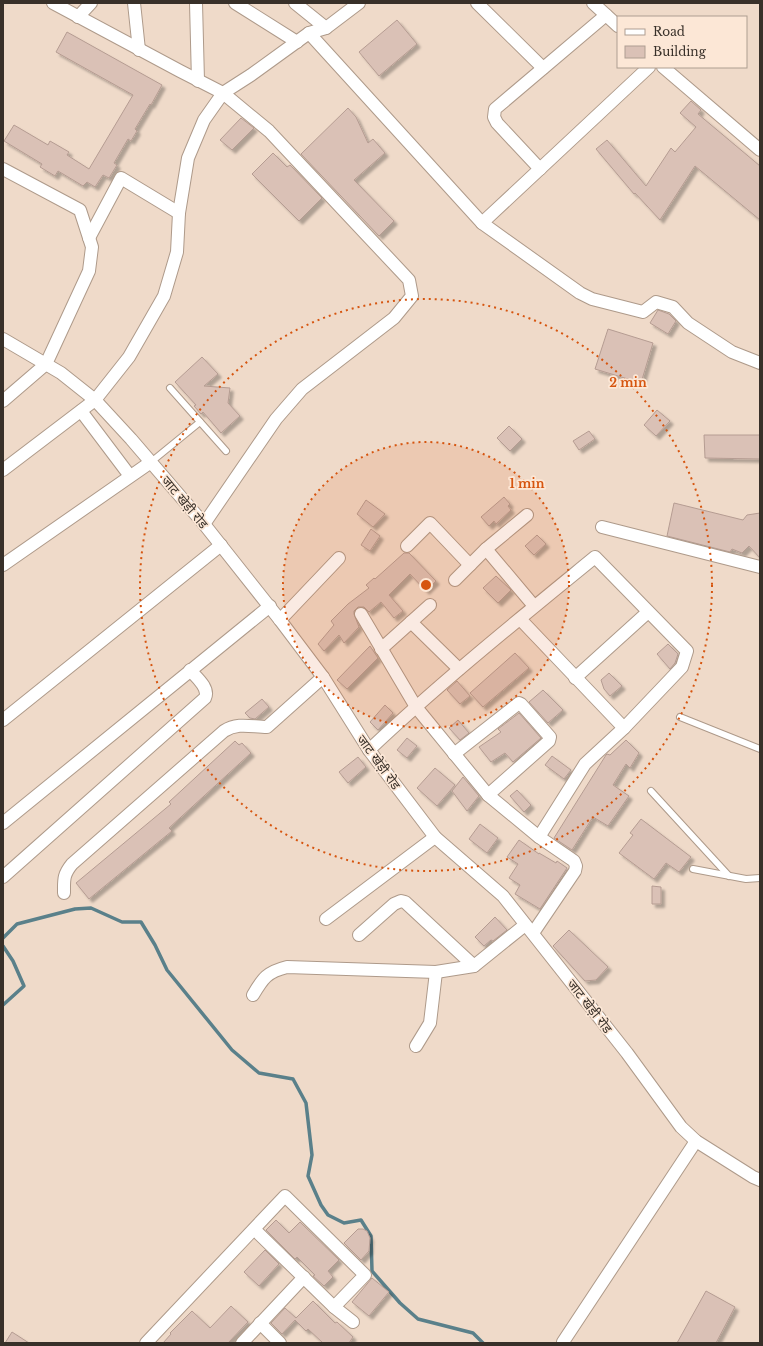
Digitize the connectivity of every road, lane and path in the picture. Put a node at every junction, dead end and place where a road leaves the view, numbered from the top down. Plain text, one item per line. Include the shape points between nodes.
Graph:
1 (53, 3) edge
2 (91, 3) edge
3 (134, 3) edge
4 (196, 3) edge
5 (235, 3) edge
6 (295, 3) edge
7 (359, 3) edge
8 (477, 3) edge
9 (594, 3) edge
10 (606, 15) junction
11 (78, 17) junction
12 (617, 25) edge
13 (326, 28) junction
14 (309, 34) junction
15 (297, 42) junction
16 (139, 50) junction
17 (543, 68) junction
18 (648, 68) edge
19 (664, 68) edge
20 (198, 81) junction
21 (223, 93) junction
22 (760, 150) edge
23 (3, 169) edge
24 (540, 169) junction
25 (179, 213) junction
26 (482, 223) junction
27 (89, 238) junction
28 (3, 339) edge
29 (760, 363) edge
30 (46, 364) junction
31 (170, 388) dead end
32 (95, 400) junction
33 (3, 401) edge
34 (81, 411) junction
35 (200, 422) junction
36 (226, 451) dead end
37 (150, 462) junction
38 (3, 470) edge
39 (130, 476) junction
40 (527, 515) dead end
41 (204, 524) junction
42 (602, 527) dead end
43 (221, 545) junction
44 (407, 546) dead end
45 (486, 549) junction
46 (339, 558) dead end
47 (3, 565) edge
48 (470, 565) junction
49 (760, 567) edge
50 (455, 580) dead end
51 (430, 605) dead end
52 (270, 606) junction
53 (534, 606) junction
54 (648, 612) junction
55 (361, 614) dead end
56 (520, 619) junction
57 (280, 620) junction
58 (411, 622) junction
59 (381, 649) junction
60 (459, 669) junction
61 (190, 670) junction
62 (323, 677) junction
63 (575, 678) junction
64 (416, 706) junction
65 (680, 717) dead end
66 (3, 720) edge
67 (624, 728) junction
68 (760, 749) edge
69 (369, 750) junction
70 (454, 754) junction
71 (651, 790) dead end
72 (488, 795) junction
73 (3, 823) edge
74 (539, 836) junction
75 (436, 837) junction
76 (693, 869) dead end
77 (729, 876) junction
78 (3, 877) edge
79 (760, 878) edge
80 (64, 893) dead end
81 (326, 919) dead end
82 (529, 929) junction
83 (359, 935) dead end
84 (474, 966) junction
85 (436, 972) junction
86 (253, 995) dead end
87 (416, 1046) dead end
88 (696, 1141) junction
89 (760, 1180) edge
90 (254, 1229) junction
91 (304, 1277) junction
92 (334, 1307) junction
93 (353, 1322) dead end
94 (260, 1324) junction
95 (563, 1342) edge
96 (146, 1343) edge
97 (242, 1343) edge
98 (280, 1343) edge

1 - 11 street
2 - 11 street
3 - 16 street
4 - 20 street
5 - 15 street
6 - 13 street
7 - 13 street
8 - 17 street
9 - 10 street
10 - 12 street
10 - 17 street
11 - 16 street
13 - 14 street
14 - 15 street
14 - 26 street
15 - 21 street
16 - 20 street
17 - 24 street via 495,109 494,117
18 - 24 street
19 - 22 street
20 - 21 street
21 - 25 street via 204,120 188,158
21 - 41 street via 269,131 409,280 412,296 394,318 302,389 276,419
23 - 27 street via 80,210
24 - 26 street
25 - 27 street via 121,178
25 - 32 street via 177,252 164,296 129,357
26 - 29 street via 580,294 643,312 656,302 673,307 688,323 732,352
27 - 30 street via 92,247 89,271
28 - 30 street, जाट खेड़ी रोड
30 - 32 street, जाट खेड़ी रोड
30 - 33 street
31 - 35 lane
32 - 34 street
32 - 37 street, जाट खेड़ी रोड
34 - 38 street
34 - 39 street
35 - 36 lane
35 - 37 lane
37 - 39 street
37 - 41 street, जाट खेड़ी रोड
39 - 47 street
40 - 45 street
41 - 43 street, जाट खेड़ी रोड
42 - 49 street
43 - 52 street, जाट खेड़ी रोड
43 - 66 street
44 - 48 street via 430,523
45 - 48 street
45 - 53 street
46 - 57 street
48 - 50 street
51 - 58 street
52 - 57 street, जाट खेड़ी रोड
52 - 61 street
53 - 54 street via 594,556
53 - 56 street
54 - 63 street
54 - 67 street via 687,651 682,667
55 - 59 street
56 - 60 street
56 - 63 street
57 - 62 street, जाट खेड़ी रोड
58 - 59 street
58 - 60 street
59 - 64 street
60 - 64 street
61 - 73 street
61 - 78 street via 206,690 204,698
62 - 69 street, जाट खेड़ी रोड
62 - 80 street via 267,726 238,725 224,731 72,864 64,878
63 - 67 street
64 - 69 street
64 - 70 street
65 - 68 lane
67 - 74 street via 585,764
69 - 75 street, जाट खेड़ी रोड
70 - 72 street
70 - 72 street via 518,703 550,737
71 - 77 lane
72 - 74 street
74 - 82 street via 574,861 576,866 575,871
75 - 81 street
75 - 82 street, जाट खेड़ी रोड via 502,896
76 - 77 lane
77 - 79 lane
82 - 84 street
82 - 88 street, जाट खेड़ी रोड via 627,1053 681,1127
83 - 84 street via 394,904 405,902
84 - 85 street
85 - 86 street via 287,967 276,970 262,979
85 - 87 street via 430,1023
88 - 89 street, जाट खेड़ी रोड
88 - 95 street
90 - 91 street
90 - 92 street via 285,1196 365,1275
90 - 96 street
91 - 92 street
91 - 94 street
92 - 93 street
94 - 97 street
94 - 98 street

